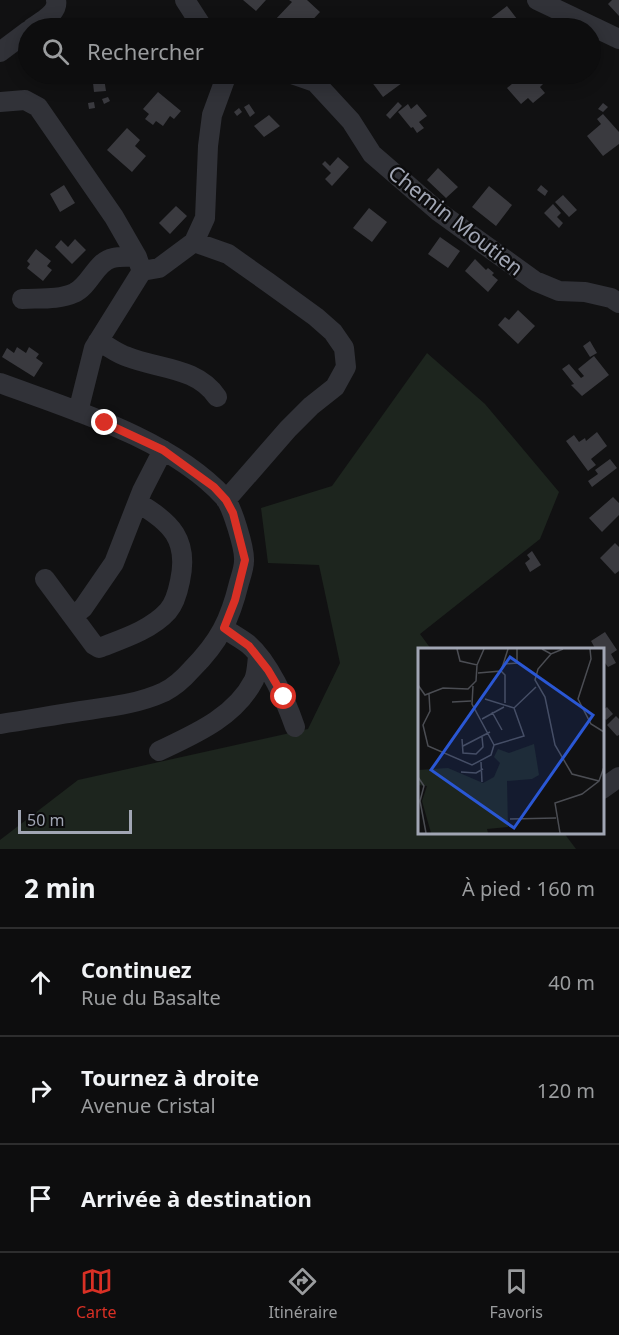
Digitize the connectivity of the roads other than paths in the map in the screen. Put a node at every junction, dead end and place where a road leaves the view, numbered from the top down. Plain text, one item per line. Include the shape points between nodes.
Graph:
1 (56, 0) edge
2 (185, 0) edge
3 (546, 2) edge
4 (46, 18) edge
5 (197, 18) edge
6 (578, 18) edge
7 (601, 30) edge
8 (18, 39) edge
9 (619, 39) edge
10 (0, 52) edge
11 (223, 84) edge
12 (317, 84) edge
13 (0, 101) edge
14 (194, 242) junction
15 (139, 264) junction
16 (22, 298) dead end
17 (619, 303) edge
18 (98, 341) junction
19 (0, 383) edge
20 (217, 397) dead end
21 (78, 412) junction
22 (163, 450) junction
23 (226, 500) junction
24 (138, 503) junction
25 (45, 579) dead end
26 (74, 615) junction
27 (224, 628) junction
28 (258, 657) junction
29 (0, 724) edge
30 (295, 727) dead end
31 (159, 751) dead end
32 (619, 777) edge
33 (604, 788) edge

1 - 4 street via 55,11
2 - 5 street
3 - 6 street
7 - 9 street
8 - 10 street
11 - 14 street via 212,115 205,218
12 - 17 street, Chemin Moutien via 351,121 372,154 439,212 536,281 559,291 585,292
13 - 15 street via 25,100 38,107 114,217
14 - 15 street via 159,268
14 - 23 street via 228,254 316,317 344,348 346,367 335,387 310,406
15 - 16 street via 114,257 73,294
15 - 18 street
18 - 20 street via 127,357 186,372 211,387
18 - 21 street
19 - 21 street
21 - 22 street
22 - 23 street
22 - 24 street
23 - 27 street via 245,560
24 - 26 street via 114,563
24 - 26 street via 167,523 182,550 182,572 169,610 150,625 99,648
25 - 26 street
27 - 28 street
27 - 29 street via 213,648 166,691 128,704
28 - 30 street via 284,697
28 - 31 street via 255,678 238,703 206,729
32 - 33 street

